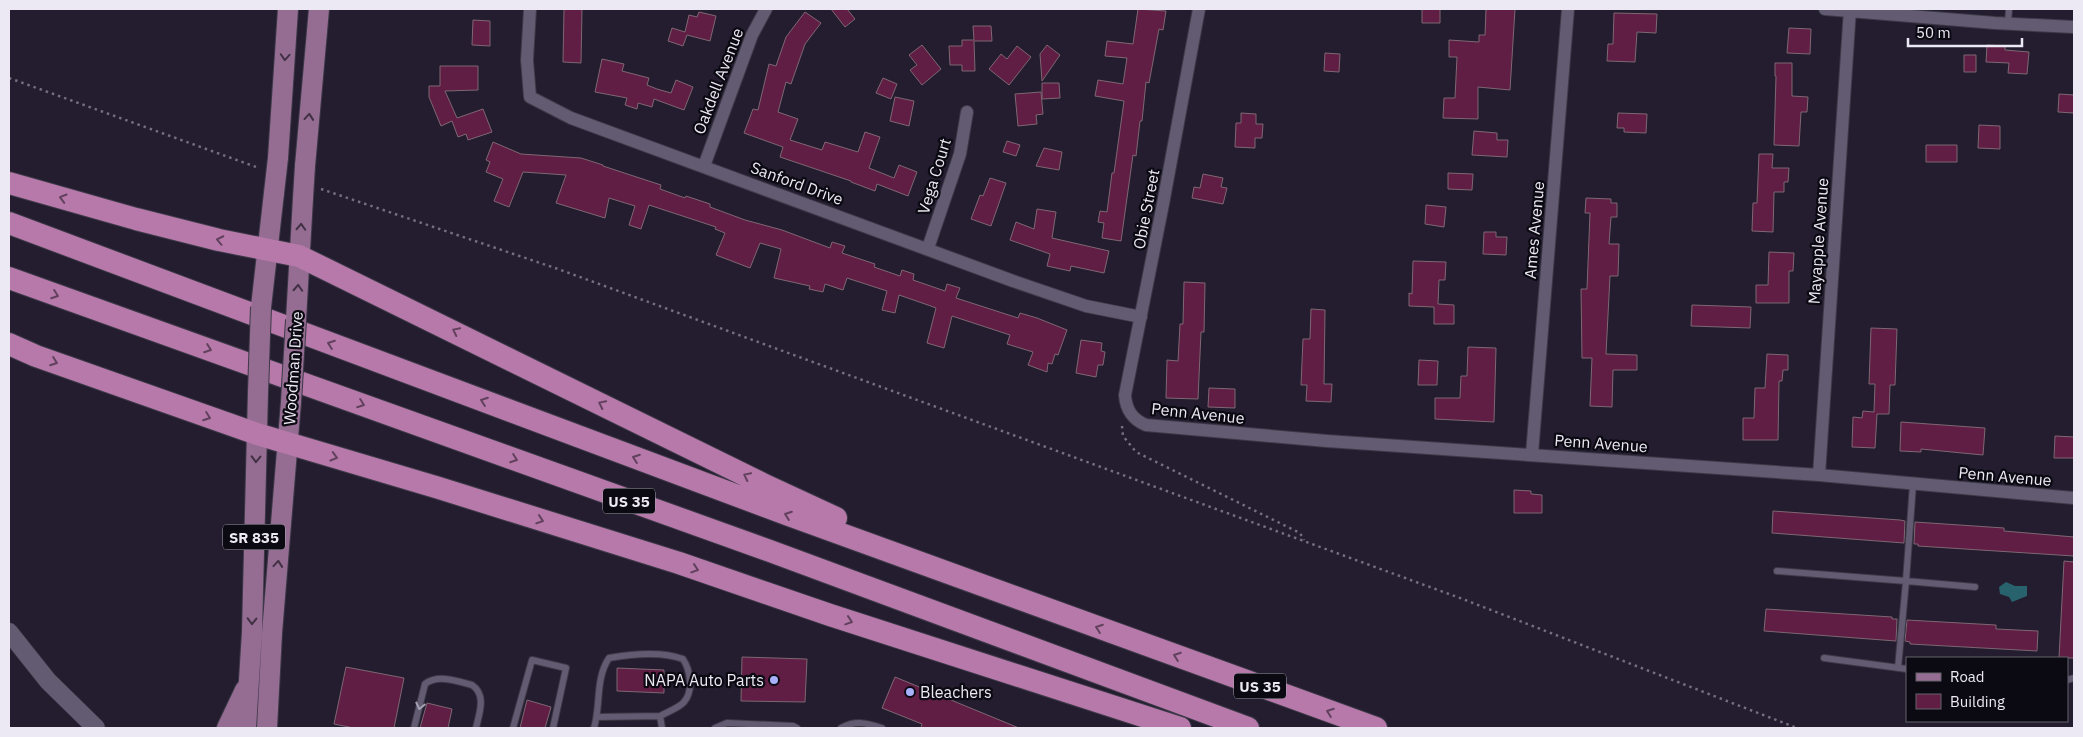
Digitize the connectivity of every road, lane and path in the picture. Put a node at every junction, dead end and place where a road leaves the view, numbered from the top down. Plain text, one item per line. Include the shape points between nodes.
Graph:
1 (288, 9) edge
2 (319, 9) edge
3 (530, 9) edge
4 (766, 9) edge
5 (1198, 9) edge
6 (1568, 9) edge
7 (1824, 9) edge
8 (2009, 9) edge
9 (1850, 10) edge
10 (1920, 13) edge
11 (2008, 24) junction
12 (2074, 27) edge
13 (9, 78) edge
14 (967, 112) dead end
15 (273, 164) junction
16 (704, 166) junction
17 (9, 183) edge
18 (309, 192) junction
19 (9, 224) edge
20 (928, 248) junction
21 (268, 249) junction
22 (299, 256) junction
23 (9, 278) edge
24 (1141, 317) junction
25 (9, 344) edge
26 (1130, 414) junction
27 (256, 434) junction
28 (288, 443) junction
29 (1532, 454) junction
30 (1818, 475) junction
31 (1913, 484) junction
32 (2074, 498) edge
33 (1304, 542) junction
34 (1777, 570) dead end
35 (1906, 581) junction
36 (1974, 587) dead end
37 (1031, 603) junction
38 (9, 632) edge
39 (1824, 658) dead end
40 (1898, 668) junction
41 (1906, 669) edge
42 (248, 681) junction
43 (660, 716) junction
44 (597, 718) junction
45 (89, 725) edge
46 (268, 726) edge
47 (227, 728) edge
48 (246, 728) edge
49 (414, 728) edge
50 (476, 728) edge
51 (513, 728) edge
52 (552, 728) edge
53 (594, 728) edge
54 (662, 728) edge
55 (715, 728) edge
56 (797, 728) edge
57 (841, 728) edge
58 (882, 728) edge
59 (1180, 728) edge
60 (1248, 728) edge
61 (1376, 728) edge
62 (1797, 728) edge

1 -> 15 main road, Woodman Drive
18 -> 2 main road, Woodman Drive, bridge via 305,166
3 - 16 street, Sanford Drive via 527,60 530,97 571,118
4 - 16 street, Oakdell Avenue via 752,35
5 - 24 street, Obie Street
6 - 29 street, Ames Avenue
7 - 9 street
8 - 11 lane
9 - 10 street
9 - 30 street, Mayapple Avenue
10 - 11 street
11 - 12 street
13 - 15 path
14 - 20 street, Vega Court via 960,154
15 - 21 main road, Woodman Drive, bridge via 274,193
16 - 20 street, Sanford Drive
21 -> 17 highway via 136,219
22 -> 18 main road, Woodman Drive
18 - 33 path via 558,269
37 -> 19 highway, US 35
20 - 24 street, Sanford Drive via 1086,306
21 - 22 highway
21 - 27 main road, Woodman Drive / SR 835, bridge via 261,307
28 -> 22 main road, Woodman Drive / SR 835, bridge
37 -> 22 highway via 773,489
23 -> 60 highway, US 35 via 770,551
24 - 26 street, Obie Street via 1126,395
25 -> 27 highway
26 - 29 street, Penn Avenue via 1146,425
26 - 33 path via 1121,420 1122,436 1136,452 1300,533
27 - 28 highway
27 -> 42 main road, Woodman Drive / SR 835
46 -> 28 main road, Woodman Drive / SR 835 via 272,633
28 -> 59 highway via 679,563
29 - 30 street, Penn Avenue
30 - 31 street, Penn Avenue
31 - 32 street, Penn Avenue
31 - 35 lane
33 - 62 path via 1460,598
34 - 35 lane
35 - 36 lane
35 - 40 lane
61 -> 37 highway, US 35
38 - 45 main road
39 - 40 lane
40 - 41 lane
42 - 47 main road
42 - 48 main road, Woodman Drive / SR 835
43 - 44 lane
43 - 44 lane via 684,703 687,697 690,677 683,659 625,655 609,658 603,666
43 - 54 lane
44 - 53 lane
50 -> 49 lane via 481,701 477,688 439,678 425,684
51 - 52 lane via 532,660 566,668
55 - 56 lane via 727,723
57 - 58 lane via 850,723 865,722

